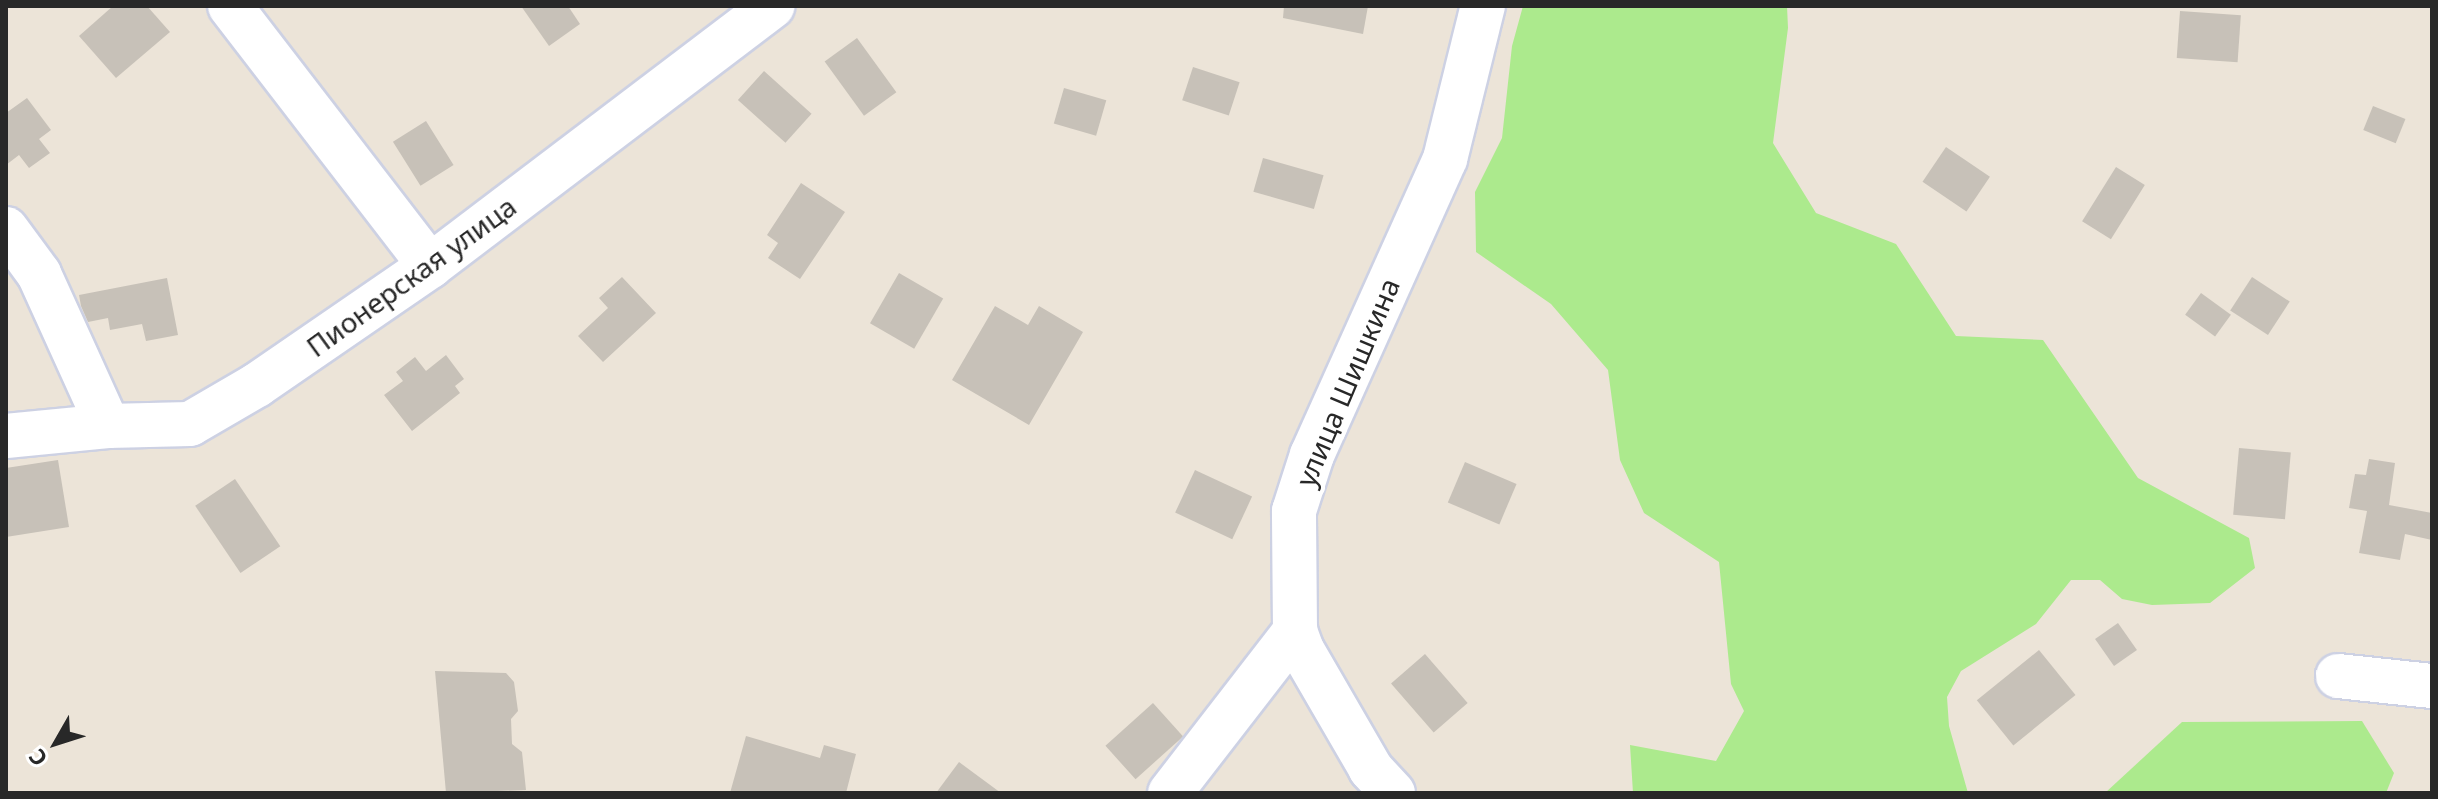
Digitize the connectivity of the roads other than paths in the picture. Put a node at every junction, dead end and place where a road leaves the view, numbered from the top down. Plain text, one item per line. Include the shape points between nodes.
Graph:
1 (230, 6) edge
2 (772, 6) edge
3 (1483, 6) edge
4 (6, 229) edge
5 (430, 266) junction
6 (108, 426) junction
7 (6, 436) edge
8 (1295, 631) junction
9 (2338, 676) dead end
10 (2432, 686) edge
11 (1170, 793) edge
12 (1393, 793) edge

1 - 5 street
2 - 5 street, Пионерская улица
3 - 8 street, улица Шишкина via 1445,159 1312,455 1294,511
4 - 6 street via 39,274
5 - 6 street, Пионерская улица via 257,385 190,424
6 - 7 street, Пионерская улица
8 - 11 street
8 - 12 street, улица Шишкина via 1371,769
9 - 10 street

